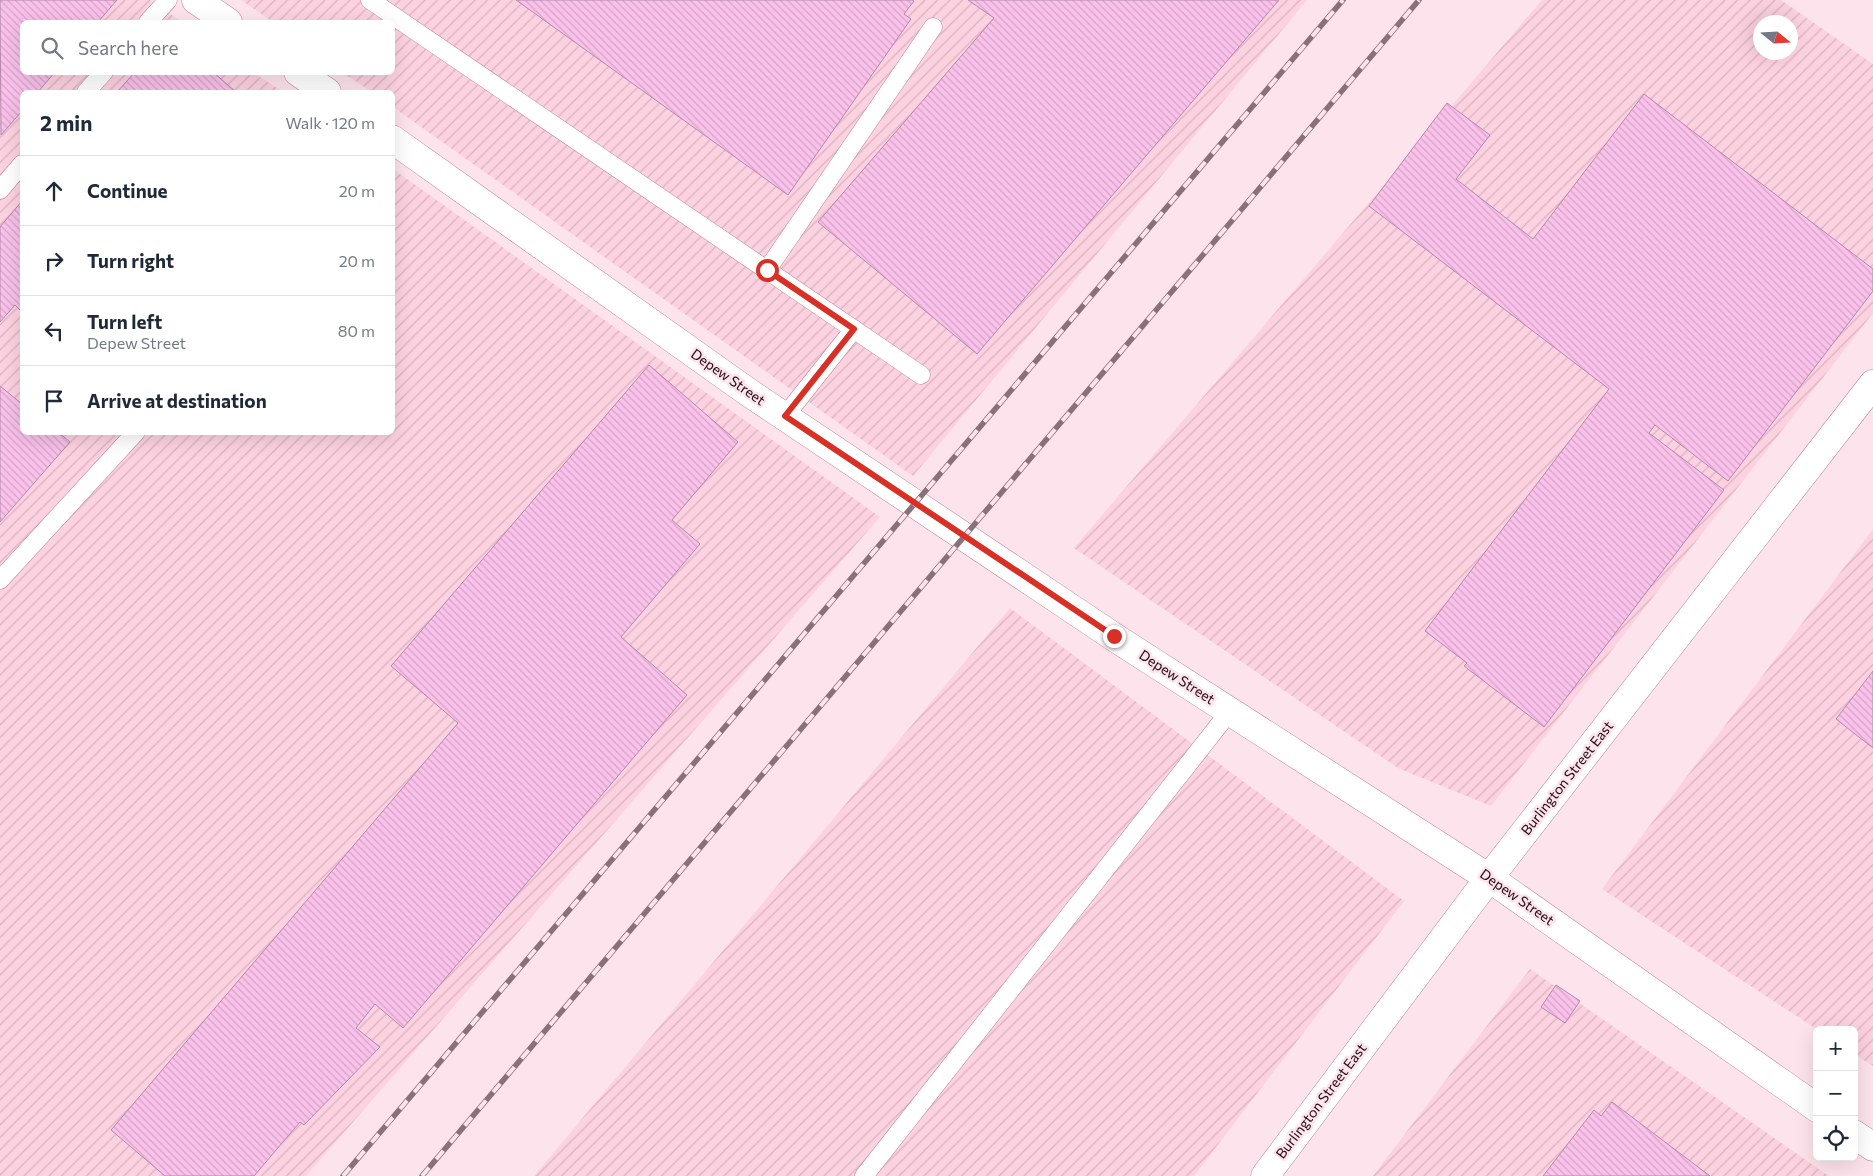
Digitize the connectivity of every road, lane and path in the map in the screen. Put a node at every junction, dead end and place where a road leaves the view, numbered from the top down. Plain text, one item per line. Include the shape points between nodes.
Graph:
1 (168, 0) edge
2 (196, 0) edge
3 (370, 0) edge
4 (150, 20) edge
5 (225, 20) edge
6 (933, 27) dead end
7 (101, 75) edge
8 (302, 75) edge
9 (88, 90) edge
10 (324, 90) edge
11 (395, 145) edge
12 (20, 166) edge
13 (0, 190) edge
14 (767, 270) junction
15 (854, 329) junction
16 (921, 375) dead end
17 (1873, 384) edge
18 (785, 416) junction
19 (133, 435) edge
20 (0, 580) edge
21 (1230, 711) junction
22 (1489, 878) junction
23 (1813, 1105) edge
24 (1858, 1137) edge
25 (1873, 1147) edge
26 (864, 1176) edge
27 (1265, 1176) edge

1 - 4 lane
2 - 5 street
3 - 14 lane
6 - 14 lane
7 - 9 lane
8 - 10 street
11 - 18 street, Depew Street
12 - 13 lane
14 - 15 lane
15 - 16 lane
15 - 18 lane
17 - 22 street, Burlington Street East
18 - 21 street, Depew Street
19 - 20 lane
21 - 22 street, Depew Street
21 - 26 lane
22 - 23 street, Depew Street
22 - 27 street, Burlington Street East
24 - 25 street

